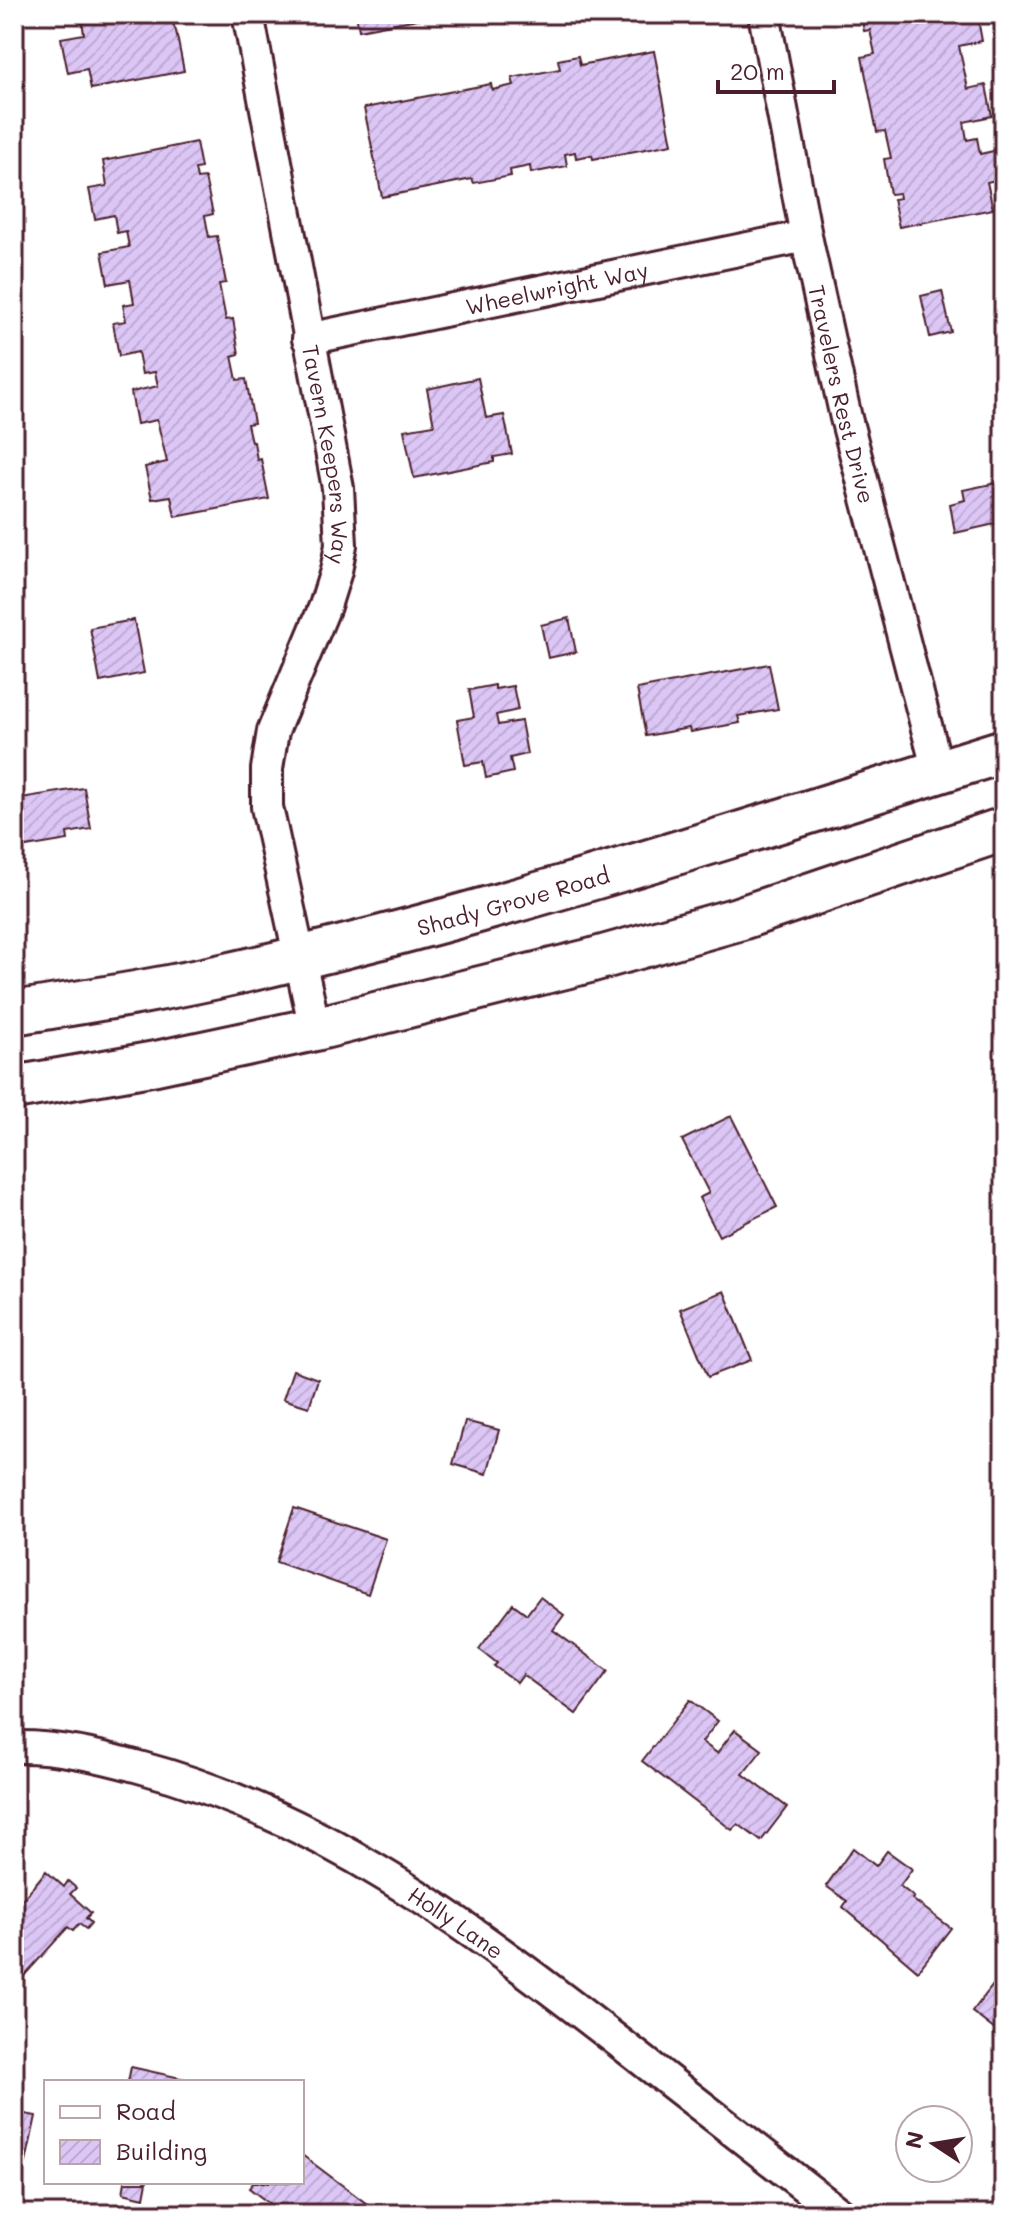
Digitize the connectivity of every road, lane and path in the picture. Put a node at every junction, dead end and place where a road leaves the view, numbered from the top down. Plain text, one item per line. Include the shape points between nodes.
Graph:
1 (248, 14) edge
2 (764, 14) edge
3 (806, 236) junction
4 (308, 339) junction
5 (1004, 751) edge
6 (938, 771) junction
7 (1004, 829) edge
8 (299, 956) junction
9 (14, 1013) edge
10 (315, 1029) junction
11 (14, 1088) edge
12 (14, 1747) edge
13 (840, 2214) edge

1 - 4 street, Tavern Keepers Way
2 - 3 street, Travelers Rest Drive
3 - 4 street, Wheelwright Way
3 - 6 street, Travelers Rest Drive via 846,418
4 - 8 street, Tavern Keepers Way via 338,488 341,545 325,606 273,731 267,769 267,807
5 - 6 main road, Shady Grove Road
6 - 8 main road, Shady Grove Road via 605,874
7 - 10 main road via 738,919
8 - 9 main road, Shady Grove Road
8 - 10 street, Tavern Keepers Way
10 - 11 main road
12 - 13 street, Holly Lane via 99,1757 184,1779 266,1810 370,1865 497,1948

